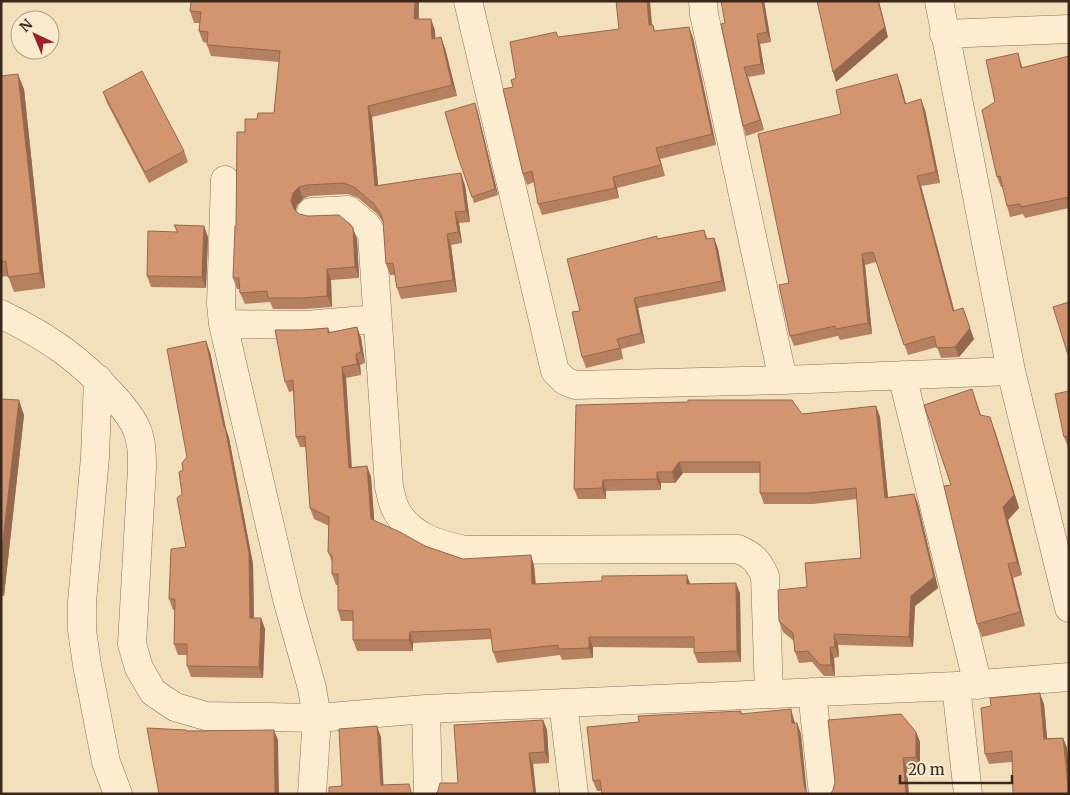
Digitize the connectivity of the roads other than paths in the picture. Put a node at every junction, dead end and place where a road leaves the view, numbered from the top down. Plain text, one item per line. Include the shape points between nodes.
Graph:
1 (468, 1) edge
2 (703, 1) edge
3 (939, 1) edge
4 (1069, 29) edge
5 (944, 34) junction
6 (225, 180) dead end
7 (311, 212) dead end
8 (1, 314) edge
9 (376, 319) junction
10 (223, 324) junction
11 (1011, 371) junction
12 (902, 375) junction
13 (98, 380) junction
14 (783, 380) junction
15 (1069, 608) edge
16 (1069, 677) edge
17 (967, 685) junction
18 (812, 692) junction
19 (769, 694) junction
20 (563, 703) junction
21 (426, 709) junction
22 (317, 718) junction
23 (118, 794) edge
24 (312, 794) edge
25 (428, 794) edge
26 (574, 794) edge
27 (823, 794) edge
28 (968, 794) edge

1 - 14 street via 555,371 575,385
2 - 14 street
3 - 5 street
4 - 5 street
5 - 11 street
6 - 10 street
7 - 9 street via 348,210 372,234
8 - 13 street via 35,330 75,358
9 - 10 street via 306,326
9 - 19 street via 389,487 395,509 406,524 422,537 442,546 466,550 738,549 750,554 766,576
10 - 22 street
11 - 12 street
11 - 15 street
12 - 14 street
12 - 17 street
13 - 22 street via 137,428 142,447 132,644 139,668 154,692 174,707 206,716
13 - 23 street via 82,630 106,762
16 - 17 street
17 - 18 street
17 - 28 street
18 - 19 street
18 - 27 street
19 - 20 street
20 - 21 street
20 - 26 street
21 - 22 street
21 - 25 street
22 - 24 street

